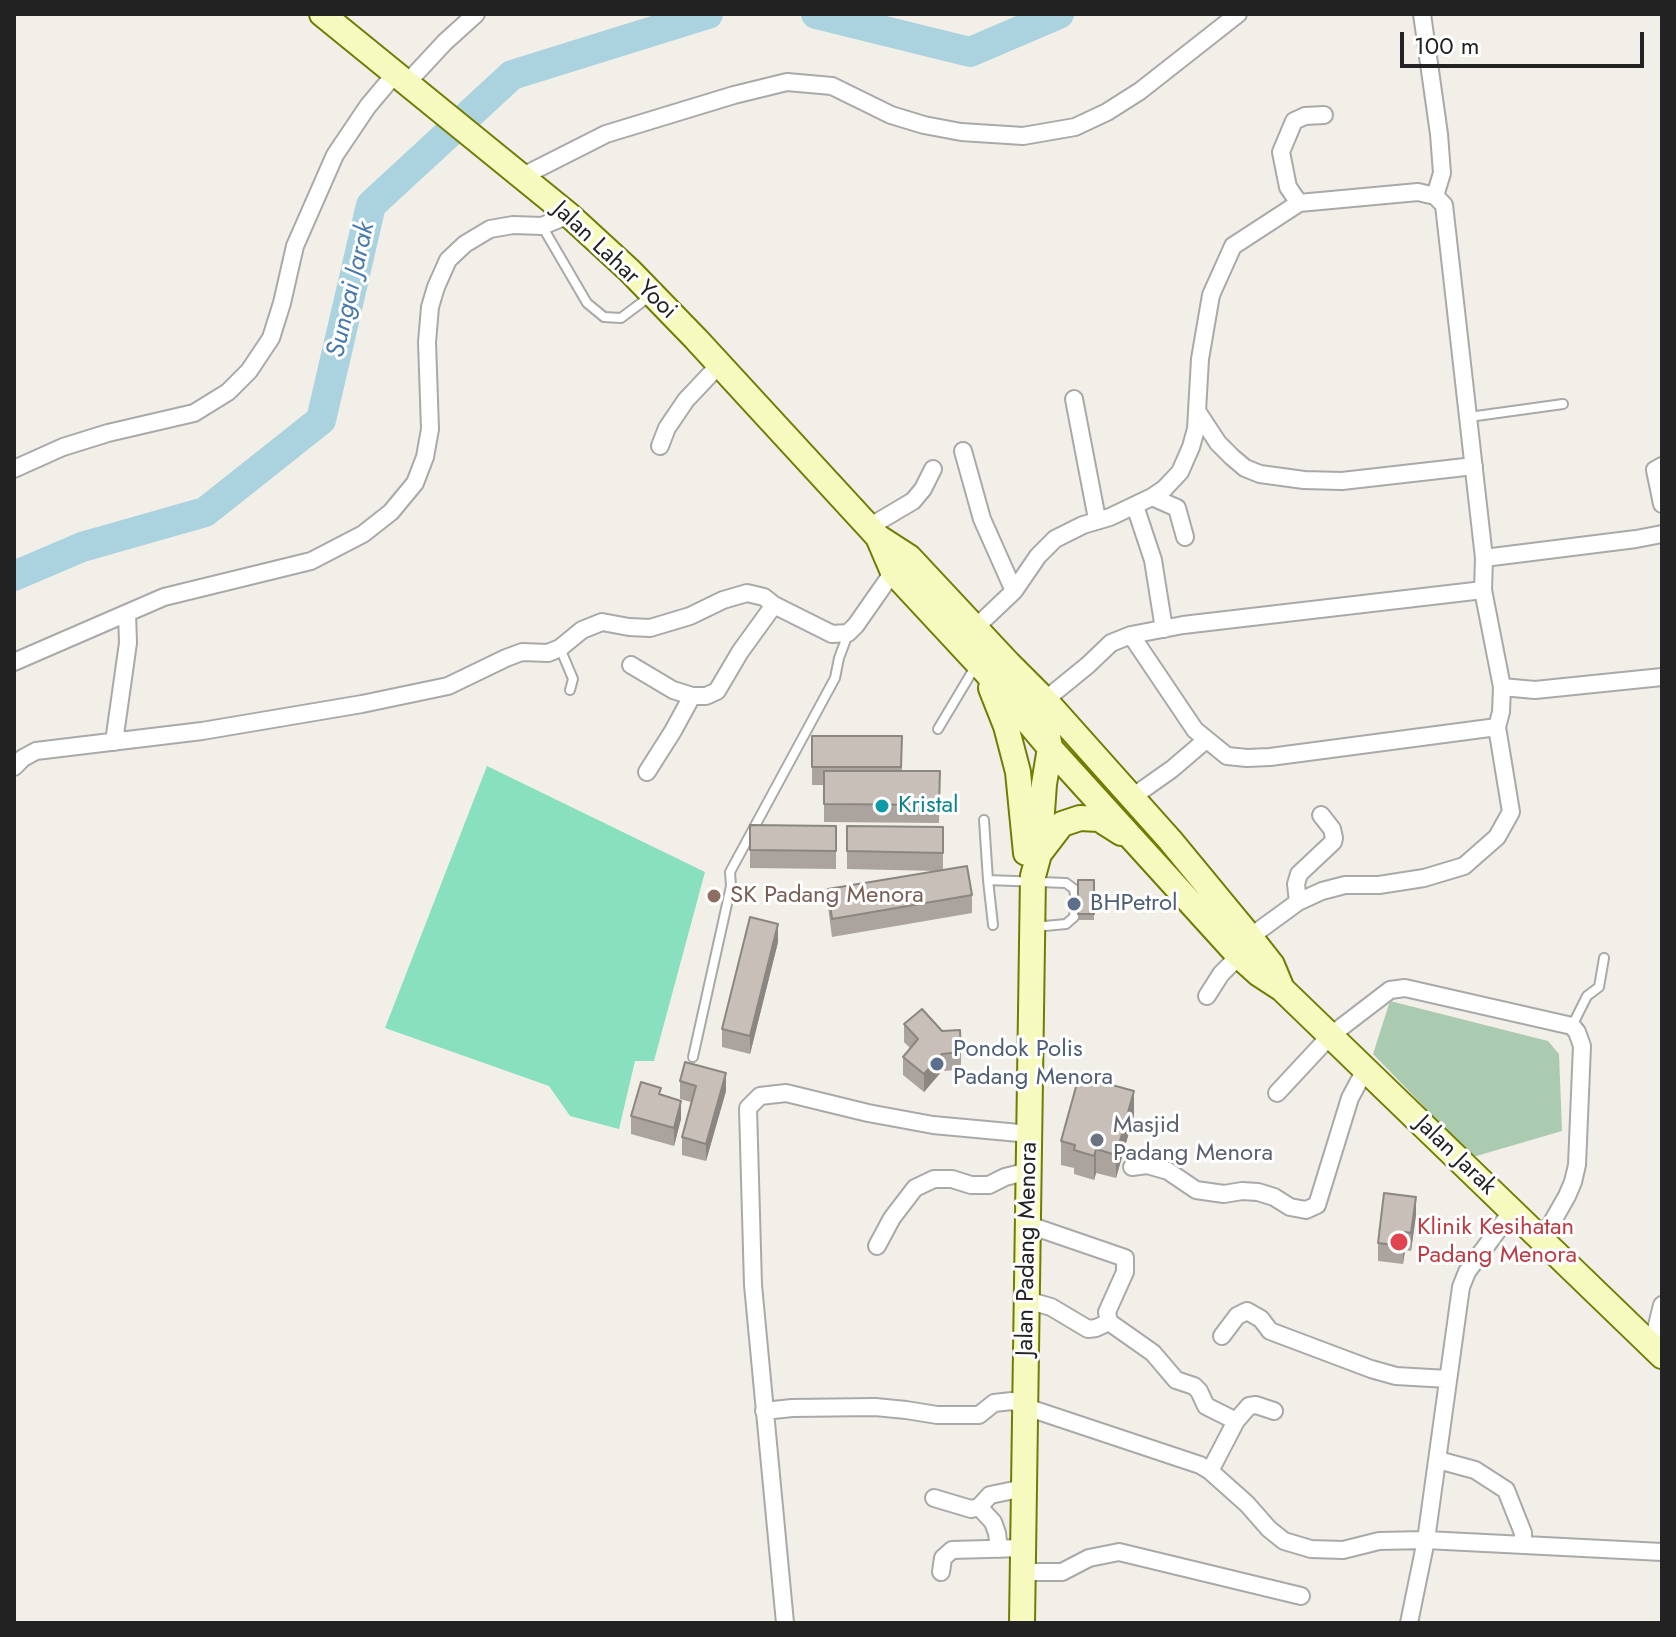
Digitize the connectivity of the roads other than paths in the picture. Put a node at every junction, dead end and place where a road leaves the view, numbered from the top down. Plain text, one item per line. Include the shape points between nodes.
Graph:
1 (322, 14) edge
2 (476, 14) edge
3 (1238, 14) edge
4 (1422, 14) edge
5 (405, 83) junction
6 (1324, 115) dead end
7 (521, 177) junction
8 (1435, 196) junction
9 (1299, 203) junction
10 (569, 215) junction
11 (542, 226) junction
12 (652, 294) junction
13 (720, 364) junction
14 (1074, 399) dead end
15 (1563, 404) dead end
16 (1197, 411) junction
17 (1469, 417) junction
18 (660, 446) dead end
19 (963, 451) dead end
20 (1474, 466) junction
21 (1662, 466) edge
22 (14, 469) edge
23 (933, 469) dead end
24 (1152, 497) junction
25 (1662, 504) edge
26 (1135, 506) junction
27 (1097, 519) junction
28 (873, 532) junction
29 (1662, 534) edge
30 (1185, 537) dead end
31 (1484, 558) junction
32 (893, 572) junction
33 (1483, 590) junction
34 (1014, 591) junction
35 (774, 605) junction
36 (127, 613) junction
37 (975, 628) junction
38 (1164, 629) junction
39 (848, 633) junction
40 (1131, 635) junction
41 (560, 648) junction
42 (14, 662) edge
43 (631, 665) dead end
44 (990, 666) junction
45 (1662, 677) edge
46 (1502, 687) junction
47 (570, 690) dead end
48 (692, 696) junction
49 (1045, 700) junction
50 (1497, 727) junction
51 (938, 729) dead end
52 (1045, 739) junction
53 (1206, 740) junction
54 (114, 742) junction
55 (14, 767) edge
56 (647, 772) dead end
57 (1129, 796) junction
58 (1321, 815) dead end
59 (984, 820) dead end
60 (1137, 842) junction
61 (1032, 866) junction
62 (988, 880) junction
63 (1298, 902) junction
64 (993, 925) dead end
65 (1032, 927) junction
66 (1245, 946) junction
67 (1604, 958) dead end
68 (1207, 996) dead end
69 (1572, 1026) junction
70 (1330, 1036) junction
71 (693, 1057) dead end
72 (1365, 1070) junction
73 (1277, 1093) dead end
74 (1030, 1134) junction
75 (1132, 1167) dead end
76 (1029, 1171) junction
77 (1512, 1211) junction
78 (1029, 1225) junction
79 (1542, 1240) junction
80 (877, 1246) dead end
81 (1027, 1300) junction
82 (1662, 1305) edge
83 (1109, 1322) junction
84 (1222, 1336) dead end
85 (1657, 1351) edge
86 (1448, 1379) junction
87 (1026, 1407) junction
88 (764, 1411) junction
89 (1274, 1411) dead end
90 (1236, 1421) junction
91 (1438, 1460) junction
92 (1210, 1471) junction
93 (1024, 1488) junction
94 (934, 1498) dead end
95 (979, 1507) junction
96 (1426, 1540) junction
97 (1523, 1545) junction
98 (1662, 1552) edge
99 (1015, 1556) junction
100 (941, 1572) dead end
101 (1301, 1596) dead end
102 (785, 1623) edge
103 (1022, 1623) edge
104 (1409, 1623) edge

1 - 5 main road, Jalan Lahar Yooi
2 - 5 street
3 - 7 street via 1140,91 1075,127 1023,136 961,132 891,115 832,86 787,82 606,134
4 - 8 street via 1442,173
5 - 7 main road, Jalan Lahar Yooi
5 - 22 street via 368,106 335,155 295,246 271,338 228,392 194,413 63,447
6 - 9 street via 1294,121 1281,152 1288,187
7 - 10 main road, Jalan Lahar Yooi
8 - 9 street via 1418,192
8 - 17 street via 1444,205
9 - 16 street via 1233,246 1219,274 1200,359
10 - 11 street
10 - 12 main road, Jalan Lahar Yooi
11 - 12 lane via 587,303 604,317 621,318
11 - 36 street via 490,229 448,260 430,307 430,429 425,457 415,483 391,512 363,534 311,561 164,597
12 - 13 main road, Jalan Lahar Yooi
13 - 18 street via 686,400
13 - 28 main road, Jalan Lahar Yooi
14 - 27 street
15 - 17 lane
16 - 20 street via 1218,443 1245,468 1260,474 1342,481
16 - 24 street via 1180,472
17 - 20 street
19 - 34 street via 982,519
20 - 31 street
21 - 25 street via 1655,470
23 - 28 street via 913,501
24 - 26 street
24 - 30 street via 1177,508
26 - 27 street
26 - 38 street via 1153,560
27 - 34 street via 1055,539
28 - 32 main road, Jalan Lahar Yooi
28 - 37 main road, Jalan Lahar Yooi via 909,557
29 - 31 street
31 - 33 street
32 - 39 street
32 - 44 main road, Jalan Lahar Yooi
33 - 38 street
33 - 46 street
34 - 37 street
35 - 39 street via 832,634
35 - 41 street via 747,593 650,628 602,622
35 - 48 street via 717,691
36 - 42 street
36 - 54 street via 128,643
37 - 44 main road, Jalan Lahar Yooi
38 - 40 street
39 - 71 lane via 835,678 730,872
40 - 49 street via 1111,643
40 - 53 street
41 - 47 lane via 573,679
41 - 54 street via 522,652 448,686
43 - 48 street
44 - 49 main road
44 - 51 lane
44 - 52 main road via 1042,719
44 - 61 main road via 1018,772
45 - 46 street via 1535,690
46 - 50 street
48 - 56 street
49 - 57 main road
50 - 53 street via 1247,758 1227,756
50 - 63 street via 1511,812 1497,837 1464,866 1424,878 1345,885
52 - 57 main road via 1081,758
52 - 60 main road, Jalan Jarak
52 - 61 main road, Jalan Padang Menora
53 - 57 street
54 - 55 street via 36,751
57 - 66 main road, Jalan Jarak
58 - 63 street via 1332,829 1333,842 1299,874
59 - 62 lane
60 - 61 main road via 1099,819 1080,818 1062,824
60 - 66 main road, Jalan Jarak
61 - 62 lane
61 - 65 main road, Jalan Padang Menora
61 - 65 lane via 1074,889 1076,901 1074,917 1066,924
62 - 64 lane
63 - 66 street
65 - 74 main road, Jalan Padang Menora
66 - 68 street
66 - 70 main road, Jalan Jarak via 1259,974
67 - 69 lane via 1599,987 1587,996
69 - 70 street via 1405,988 1390,990
69 - 79 street via 1582,1046 1577,1165 1567,1196
70 - 72 main road, Jalan Jarak
70 - 73 street
72 - 75 street via 1350,1098 1317,1205 1306,1210 1258,1192 1196,1190 1168,1171
72 - 77 main road, Jalan Jarak
74 - 76 main road, Jalan Padang Menora
74 - 88 street via 933,1125 786,1093 760,1096 748,1108 753,1285
76 - 78 main road, Jalan Padang Menora
76 - 80 street via 989,1185 934,1179 915,1188
77 - 79 main road, Jalan Jarak
77 - 86 street via 1461,1287
78 - 81 main road, Jalan Padang Menora
78 - 83 street via 1125,1258 1125,1272 1107,1312
79 - 85 main road, Jalan Jarak
81 - 83 street via 1088,1329
81 - 87 main road, Jalan Padang Menora
82 - 85 street
83 - 90 street via 1153,1353 1176,1380 1194,1386 1206,1406
84 - 86 street via 1247,1311 1270,1331 1371,1369
86 - 91 street
87 - 88 street via 1012,1401 994,1403 979,1415 875,1407
87 - 92 street
87 - 93 main road, Jalan Padang Menora
88 - 102 street
89 - 90 street via 1249,1406
90 - 92 street
91 - 96 street
91 - 97 street via 1475,1470 1506,1490
92 - 96 street via 1284,1541 1343,1550 1379,1541
93 - 95 street via 990,1495
93 - 99 main road, Jalan Padang Menora
94 - 95 street
95 - 99 street
96 - 97 street
96 - 104 street
97 - 98 street
99 - 100 street via 952,1550 943,1558
99 - 101 street via 1062,1572 1089,1558 1119,1552
99 - 103 main road, Jalan Padang Menora

